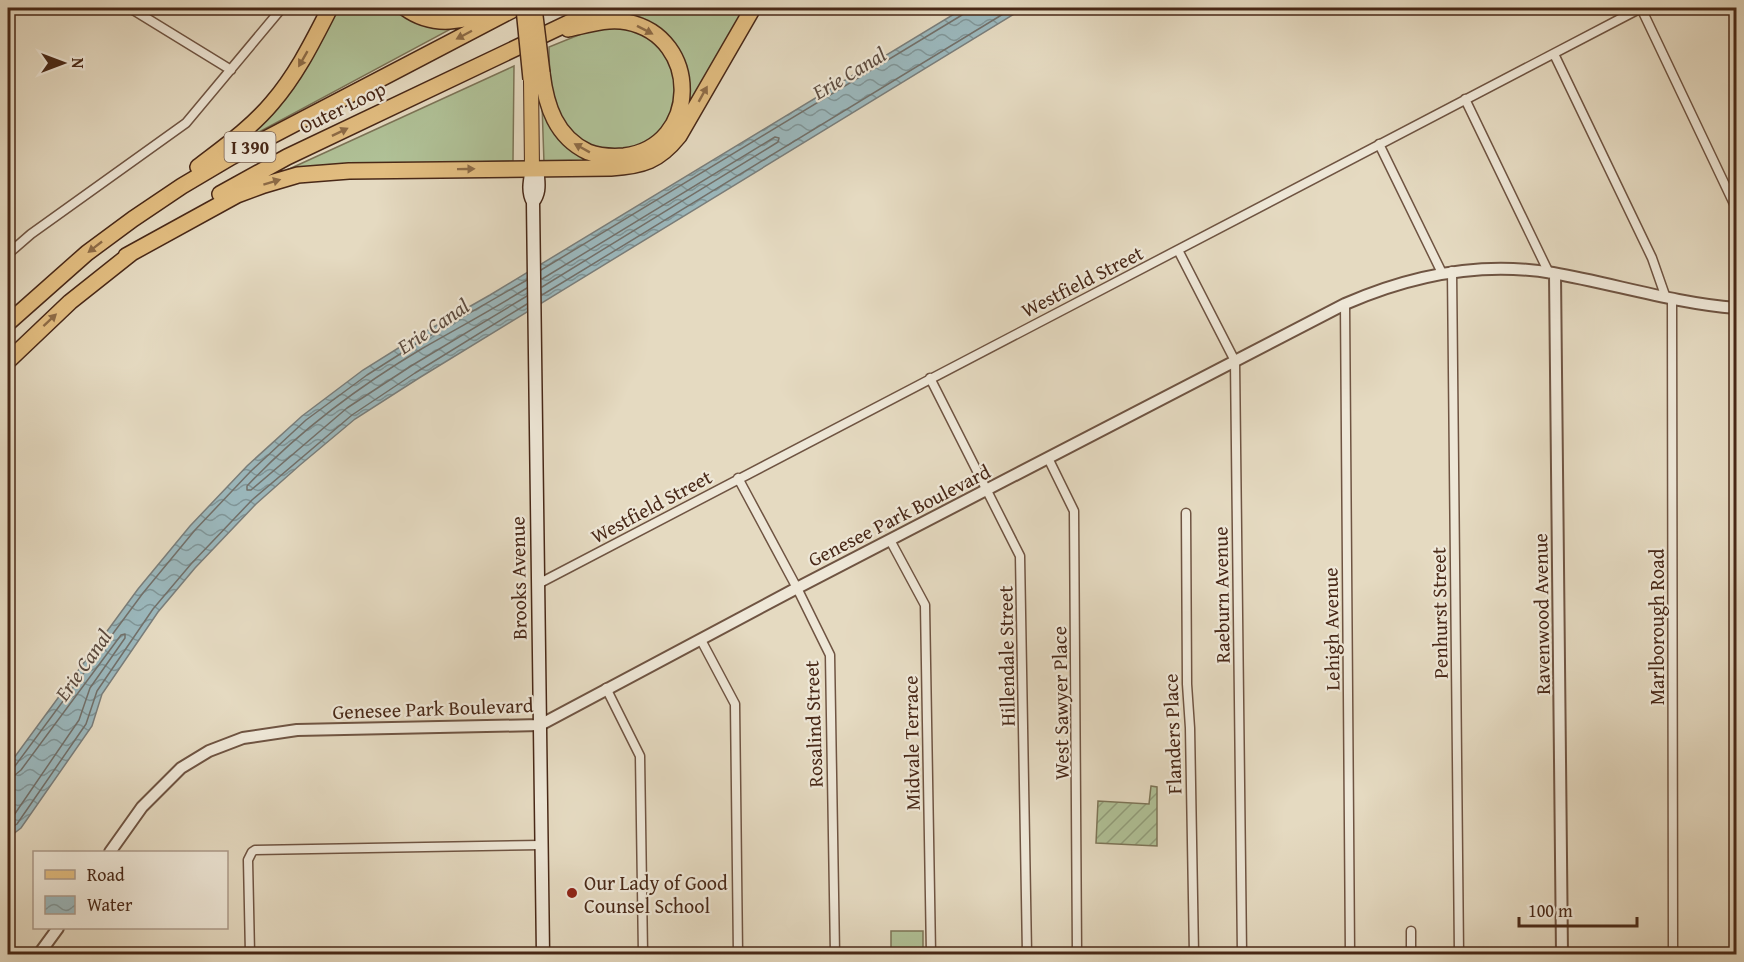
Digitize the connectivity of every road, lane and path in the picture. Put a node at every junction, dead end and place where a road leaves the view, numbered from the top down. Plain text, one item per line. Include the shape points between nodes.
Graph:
1 (130, 8) edge
2 (282, 8) edge
3 (330, 8) edge
4 (405, 8) edge
5 (495, 8) edge
6 (516, 8) edge
7 (524, 8) edge
8 (534, 8) edge
9 (600, 8) edge
10 (753, 8) edge
11 (1641, 8) edge
12 (547, 33) junction
13 (1554, 54) junction
14 (231, 70) junction
15 (537, 76) junction
16 (1465, 99) junction
17 (1379, 144) junction
18 (532, 170) junction
19 (1737, 208) edge
20 (122, 227) junction
21 (1178, 250) junction
22 (8, 254) edge
23 (126, 256) junction
24 (1447, 272) junction
25 (1552, 273) junction
26 (1669, 298) junction
27 (1344, 304) junction
28 (1737, 308) edge
29 (8, 323) edge
30 (8, 361) edge
31 (1235, 361) junction
32 (930, 378) junction
33 (1048, 458) junction
34 (738, 478) junction
35 (986, 490) junction
36 (1186, 513) dead end
37 (890, 540) junction
38 (538, 584) junction
39 (797, 588) junction
40 (701, 639) junction
41 (606, 688) junction
42 (540, 725) junction
43 (541, 845) junction
44 (111, 851) edge
45 (57, 929) edge
46 (1411, 931) dead end
47 (39, 954) edge
48 (250, 954) edge
49 (543, 954) edge
50 (643, 954) edge
51 (738, 954) edge
52 (835, 954) edge
53 (931, 954) edge
54 (1027, 954) edge
55 (1077, 954) edge
56 (1194, 954) edge
57 (1242, 954) edge
58 (1350, 954) edge
59 (1411, 954) edge
60 (1459, 954) edge
61 (1562, 954) edge
62 (1673, 954) edge

1 - 14 street
2 - 14 street
3 -> 20 highway via 297,69 262,113
4 - 5 highway via 422,17 447,22 465,20
6 -> 20 highway, Outer Loop / I 390 via 231,157
7 - 15 highway, bridge
8 - 15 highway, bridge
9 - 12 highway, Outer Loop / I 390
18 -> 10 highway via 618,167 658,157 679,136
11 - 13 street, Westfield Street
11 - 19 street
12 -> 15 highway via 613,21 646,29 665,43 677,62 683,86 680,110 661,139 644,150 617,157 592,153 573,143 555,122
23 -> 12 highway, Outer Loop / I 390 via 261,170
13 - 16 street, Westfield Street
13 - 26 street, Marlborough Road
14 - 22 street via 174,133
15 - 18 main road, Brooks Avenue
16 - 17 street, Westfield Street
16 - 25 street, Ravenwood Avenue
17 - 21 street, Westfield Street
17 - 24 street, Penhurst Street
23 -> 18 highway via 237,195 298,175
18 - 38 main road, Brooks Avenue via 529,183 533,202
20 -> 29 highway, Outer Loop / I 390
21 - 31 street, Raeburn Avenue
21 - 32 street, Westfield Street
30 -> 23 highway, Outer Loop / I 390
24 - 25 street, Genesee Park Boulevard via 1496,269
24 - 27 street, Genesee Park Boulevard via 1391,285
24 - 60 street, Penhurst Street
25 - 26 street, Genesee Park Boulevard
25 - 61 street, Ravenwood Avenue
26 - 28 street, Genesee Park Boulevard
26 - 62 street, Marlborough Road
27 - 31 street, Genesee Park Boulevard
27 - 58 street, Lehigh Avenue
31 - 33 street, Genesee Park Boulevard
31 - 57 street, Raeburn Avenue
32 - 34 street, Westfield Street
32 - 35 street, Hillendale Street
33 - 35 street, Genesee Park Boulevard
33 - 55 street, West Sawyer Place via 1074,511
34 - 38 street, Westfield Street
34 - 39 street, Rosalind Street
35 - 37 street, Genesee Park Boulevard
35 - 54 street, Hillendale Street via 1020,556
36 - 56 street, Flanders Place
37 - 39 street, Genesee Park Boulevard
37 - 53 street, Midvale Terrace via 925,605
38 - 42 main road, Brooks Avenue
39 - 40 street, Genesee Park Boulevard
39 - 52 street, Rosalind Street via 830,655
40 - 41 street, Genesee Park Boulevard
40 - 51 street via 735,704
41 - 42 street, Genesee Park Boulevard
41 - 50 street via 640,756
42 - 43 main road, Brooks Avenue
42 - 44 street, Genesee Park Boulevard via 297,730 243,738 209,751 181,768 142,807
43 - 48 street via 255,850 248,860
43 - 49 main road, Brooks Avenue
45 - 47 street
46 - 59 street

